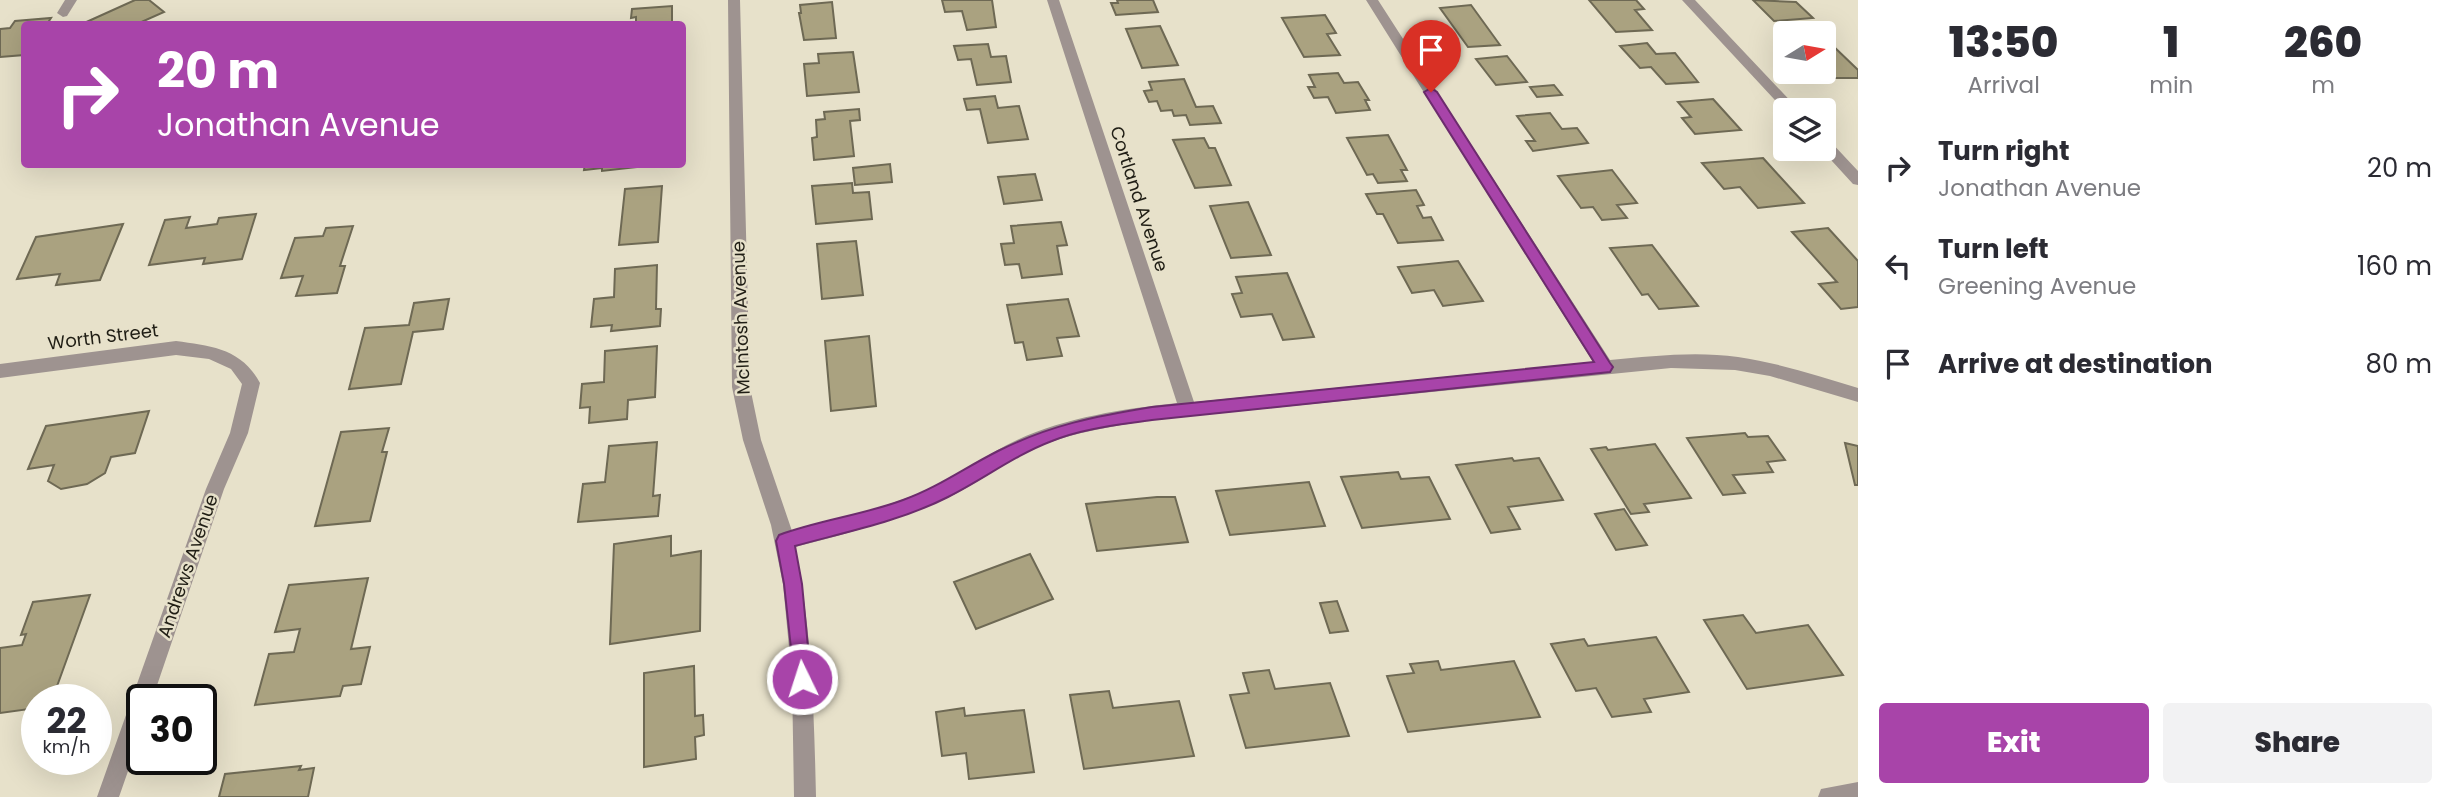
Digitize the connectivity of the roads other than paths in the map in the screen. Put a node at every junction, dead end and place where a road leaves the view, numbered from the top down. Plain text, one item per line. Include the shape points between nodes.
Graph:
1 (71, 0) edge
2 (734, 0) edge
3 (1053, 0) edge
4 (1372, 0) edge
5 (1688, 0) edge
6 (63, 13) dead end
7 (1781, 98) edge
8 (1836, 156) edge
9 (1858, 180) edge
10 (211, 353) joint
11 (1605, 367) junction
12 (0, 371) edge
13 (1858, 395) edge
14 (1188, 410) junction
15 (785, 541) junction
16 (1858, 793) edge
17 (108, 797) edge
18 (805, 797) edge
19 (1829, 797) edge

1 - 6 street
2 - 15 street, McIntosh Avenue via 741,387 752,440
3 - 14 street, Cortland Avenue
4 - 11 street
5 - 7 street
8 - 9 street
10 - 12 street, Worth Street via 176,348
10 - 17 street, Andrews Avenue via 237,364 251,383 247,408
11 - 13 street via 1671,361 1735,363
11 - 14 street
14 - 15 street via 1116,419 1049,435 904,508
15 - 18 street, McIntosh Avenue via 799,630
16 - 19 street

